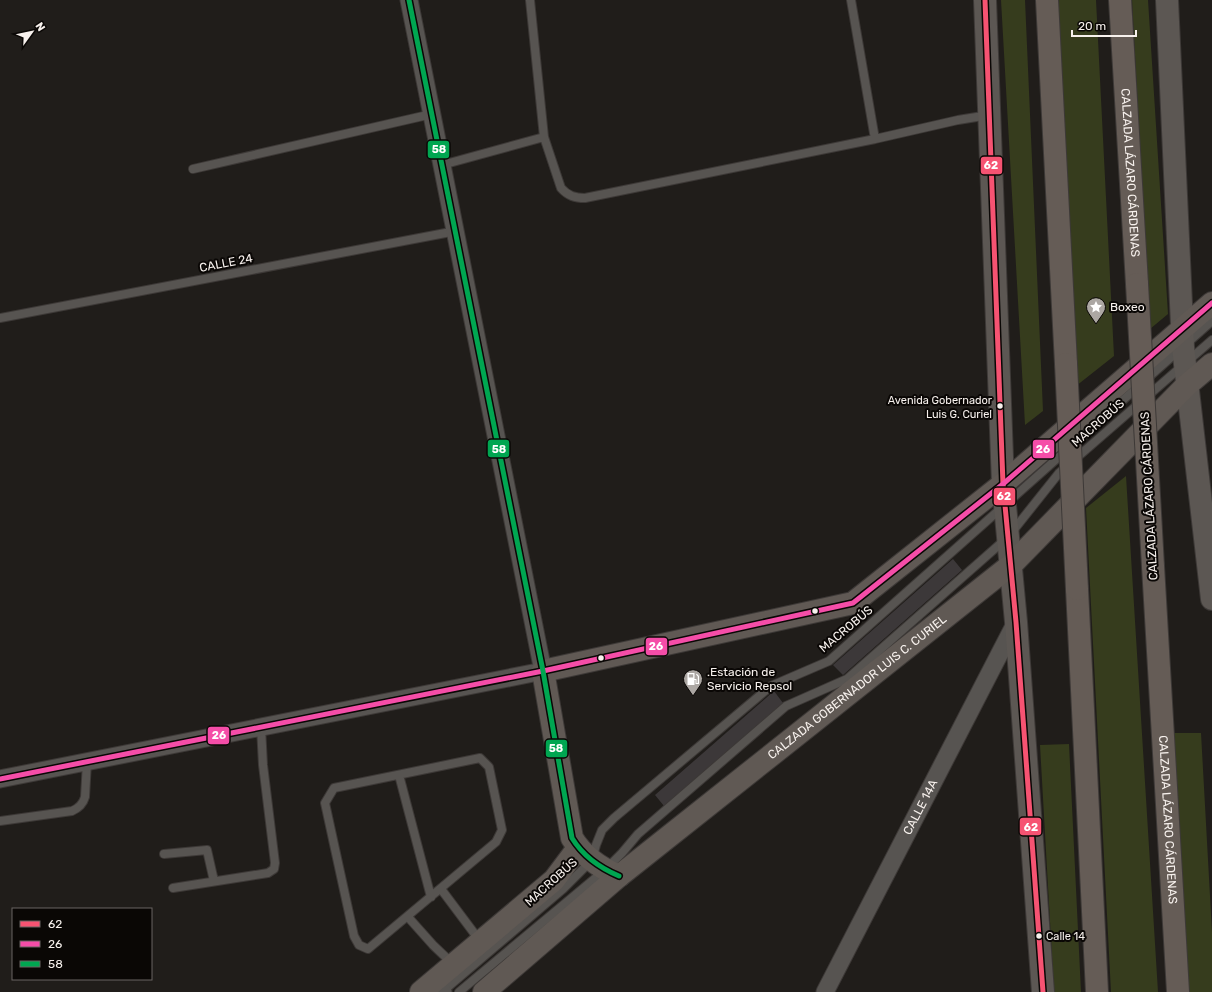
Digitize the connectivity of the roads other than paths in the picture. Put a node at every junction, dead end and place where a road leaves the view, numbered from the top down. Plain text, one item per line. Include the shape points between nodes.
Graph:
1 (409, 0) edge
2 (530, 0) edge
3 (851, 0) edge
4 (985, 0) edge
5 (1047, 0) edge
6 (1120, 0) edge
7 (1167, 0) edge
8 (432, 114) junction
9 (990, 115) junction
10 (544, 137) junction
11 (875, 139) junction
12 (442, 165) junction
13 (193, 170) dead end
14 (456, 231) junction
15 (1212, 303) edge
16 (0, 318) edge
17 (1212, 322) edge
18 (1212, 340) edge
19 (1183, 346) junction
20 (1212, 364) edge
21 (1187, 385) junction
22 (1003, 484) junction
23 (1005, 506) junction
24 (1008, 537) junction
25 (1011, 565) junction
26 (1211, 576) edge
27 (1212, 599) edge
28 (1016, 622) junction
29 (543, 671) junction
30 (261, 727) junction
31 (87, 762) junction
32 (399, 775) junction
33 (0, 779) edge
34 (0, 821) edge
35 (164, 854) dead end
36 (599, 864) junction
37 (214, 881) junction
38 (174, 888) dead end
39 (441, 889) junction
40 (431, 897) junction
41 (408, 917) junction
42 (480, 941) junction
43 (453, 964) junction
44 (435, 991) edge
45 (459, 992) edge
46 (484, 992) edge
47 (826, 992) edge
48 (1043, 992) edge
49 (1097, 992) edge
50 (1178, 992) edge

1 - 8 street
2 - 10 lane
3 - 11 lane
4 - 9 main road
5 - 49 highway, bridge
6 - 50 highway, CALZADA LÁZARO CÁRDENAS, bridge
7 - 19 main road
8 - 12 street
8 - 13 lane
9 - 11 lane
9 - 22 main road
10 - 11 lane via 561,188 576,198
10 - 12 lane
12 - 14 street
14 - 16 lane, CALLE 24
14 - 29 street
15 - 19 main road
17 - 19 lane, MACROBÚS
18 - 19 lane, MACROBÚS
19 - 21 main road
19 - 22 main road
19 - 23 lane, MACROBÚS
19 - 24 lane, MACROBÚS via 1059,473
20 - 21 main road, CALZADA GOBERNADOR LUIS C. CURIEL
21 - 25 main road, CALZADA GOBERNADOR LUIS C. CURIEL
21 - 26 main road
22 - 23 main road
22 - 29 main road via 853,603
23 - 24 main road
23 - 36 lane, MACROBÚS via 829,661 771,686 614,818 602,830 596,845
24 - 25 main road
24 - 36 lane, MACROBÚS via 847,679 786,706 638,834 622,853
25 - 28 main road
25 - 36 main road, CALZADA GOBERNADOR LUIS C. CURIEL
26 - 27 main road
28 - 47 street, CALLE 14A
28 - 48 main road
29 - 30 street
29 - 36 main road via 572,838
30 - 31 street
30 - 37 lane via 275,866 268,873
31 - 33 street
31 - 34 lane via 84,802 77,809
32 - 39 lane via 480,758 489,766 502,830 496,842
32 - 40 lane
32 - 41 lane via 334,788 325,803 354,936 359,945 368,949
35 - 37 lane via 207,850
36 - 42 main road, CALZADA GOBERNADOR LUIS C. CURIEL via 554,880
36 - 44 lane, MACROBÚS via 563,889
36 - 45 lane, MACROBÚS
36 - 46 main road, CALZADA GOBERNADOR LUIS C. CURIEL
37 - 38 lane
39 - 40 lane
39 - 42 lane
40 - 41 lane
41 - 43 lane
42 - 43 main road, CALZADA GOBERNADOR LUIS C. CURIEL
43 - 44 main road, CALZADA GOBERNADOR LUIS C. CURIEL

